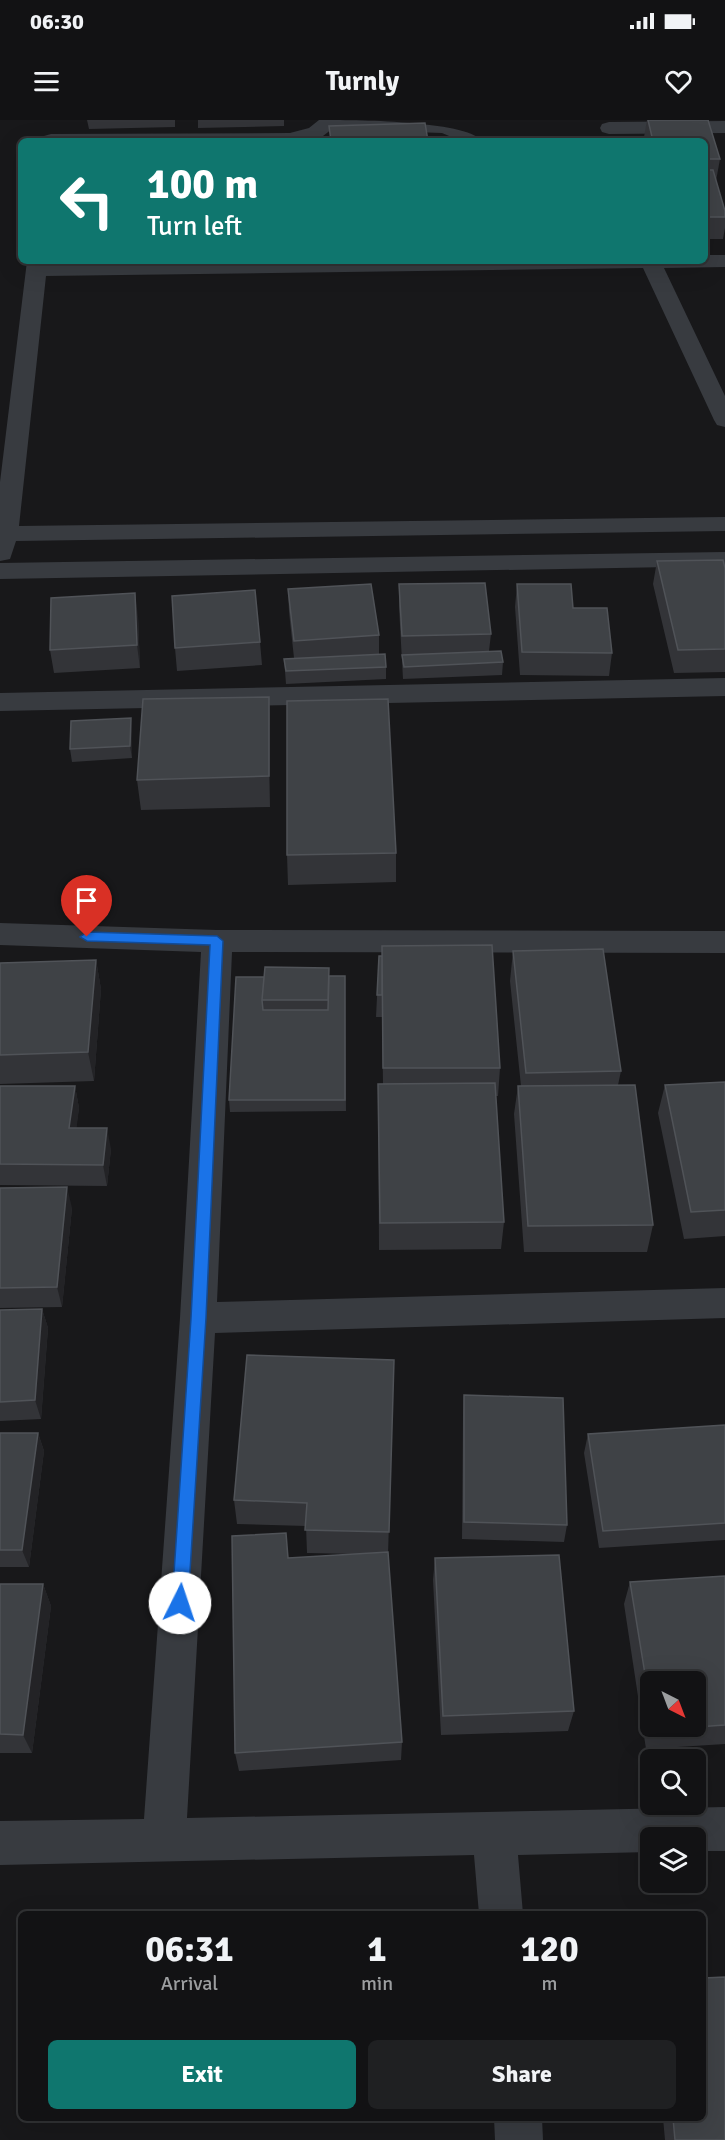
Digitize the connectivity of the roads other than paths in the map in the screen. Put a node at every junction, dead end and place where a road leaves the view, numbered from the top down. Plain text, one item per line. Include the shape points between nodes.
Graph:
1 (54, 120) edge
2 (328, 122) edge
3 (725, 127) edge
4 (609, 130) edge
5 (51, 138) edge
6 (294, 138) edge
7 (469, 138) edge
8 (708, 261) edge
9 (725, 261) edge
10 (344, 264) edge
11 (651, 264) edge
12 (37, 266) edge
13 (725, 420) edge
14 (725, 524) edge
15 (3, 533) edge
16 (0, 559) edge
17 (725, 559) edge
18 (0, 571) edge
19 (725, 687) edge
20 (0, 702) edge
21 (0, 934) edge
22 (217, 941) junction
23 (725, 942) edge
24 (725, 1303) edge
25 (198, 1318) junction
26 (725, 1829) edge
27 (494, 1833) junction
28 (164, 1840) junction
29 (0, 1843) edge
30 (501, 1911) edge
31 (518, 2121) edge
32 (519, 2140) edge

1 - 5 street
2 - 6 street via 315,132
2 - 7 street via 443,127
3 - 4 street
8 - 9 street
10 - 12 street
11 - 13 street
12 - 15 street
14 - 15 street
15 - 16 street
17 - 18 street
19 - 20 street
21 - 22 street
22 - 23 street
22 - 25 street
24 - 25 street
25 - 28 street
26 - 27 street
27 - 28 street
27 - 30 street
28 - 29 street
31 - 32 street

